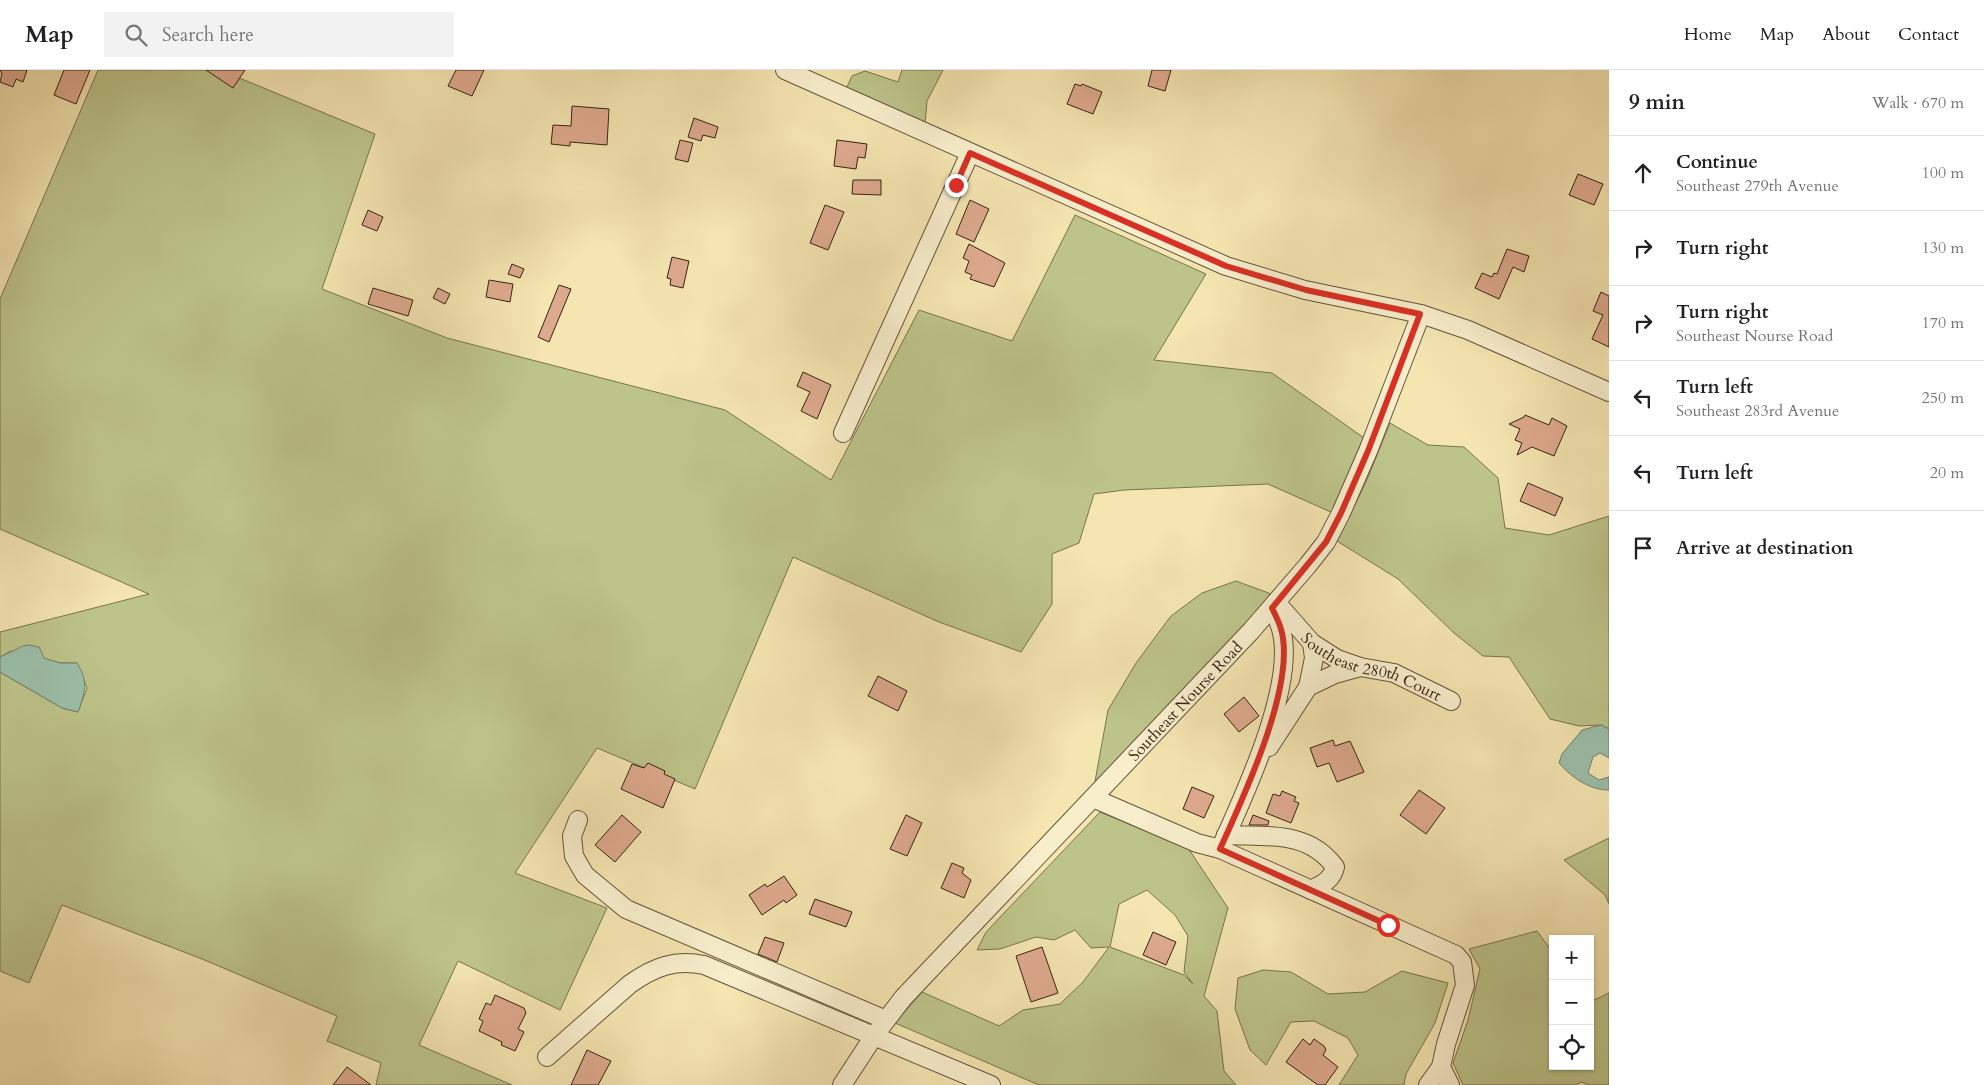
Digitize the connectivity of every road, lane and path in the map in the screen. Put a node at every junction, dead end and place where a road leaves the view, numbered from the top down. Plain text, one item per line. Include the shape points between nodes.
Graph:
1 (785, 70) edge
2 (970, 153) junction
3 (1420, 314) junction
4 (1609, 392) edge
5 (843, 433) dead end
6 (1274, 605) junction
7 (1312, 643) junction
8 (1360, 667) junction
9 (1308, 686) junction
10 (1451, 701) dead end
11 (1257, 766) junction
12 (1093, 798) junction
13 (578, 820) dead end
14 (1223, 842) junction
15 (1311, 890) junction
16 (886, 1020) junction
17 (874, 1036) junction
18 (548, 1057) dead end
19 (1442, 1067) junction
20 (842, 1085) edge
21 (991, 1085) edge
22 (1428, 1085) edge
23 (1450, 1085) edge

1 - 2 street
2 - 3 street via 1226,266 1306,290
2 - 5 street
3 - 4 street via 1468,330
3 - 6 street, Southeast Nourse Road via 1341,513 1326,542
6 - 7 street, Southeast 280th Court
6 - 11 street via 1281,630 1282,668
6 - 12 street, Southeast Nourse Road
7 - 8 street, Southeast 280th Court via 1337,659
7 - 9 street via 1313,671
8 - 9 street
8 - 10 street, Southeast 280th Court via 1394,672
9 - 11 street
11 - 14 street
12 - 14 street via 1197,843
12 - 16 street, Southeast Nourse Road via 914,986
13 - 16 street via 572,836 574,856 585,875 626,909
14 - 15 street
14 - 15 street via 1304,841 1318,848 1335,867 1328,881
15 - 19 street via 1443,949 1462,962 1465,985
16 - 17 street, Southeast Nourse Road
17 - 18 street via 704,966 680,962 644,974 630,984
17 - 20 street, Southeast Nourse Road
17 - 21 street
19 - 22 street
19 - 23 street

